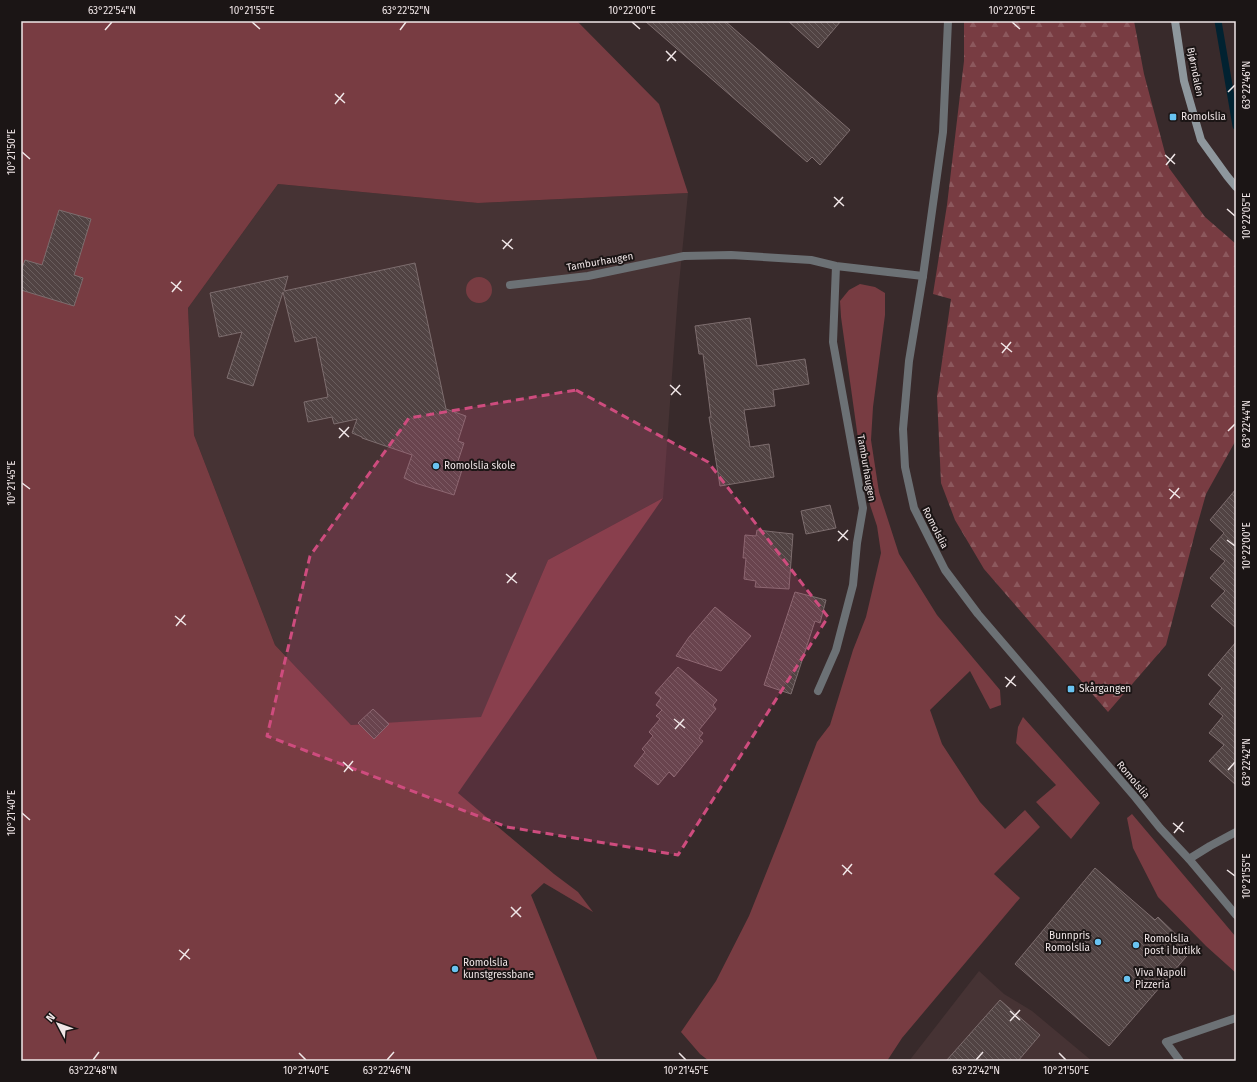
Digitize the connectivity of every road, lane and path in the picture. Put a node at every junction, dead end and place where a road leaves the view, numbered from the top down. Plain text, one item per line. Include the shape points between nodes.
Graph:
1 (948, 21) edge
2 (1175, 21) edge
3 (1236, 187) edge
4 (836, 266) junction
5 (923, 276) junction
6 (510, 285) dead end
7 (818, 691) dead end
8 (1236, 832) edge
9 (1189, 859) junction
10 (1236, 915) edge
11 (1236, 1018) edge
12 (1180, 1061) edge

1 - 5 street, Romolslia via 943,132
2 - 3 main road, Bjørndalen via 1184,81 1202,140
4 - 5 street, Tamburhaugen
4 - 6 street, Tamburhaugen via 811,260 731,255 684,256 588,276
4 - 7 street, Tamburhaugen via 833,342 863,508 853,585 836,650
5 - 9 street, Romolslia via 909,361 903,429 905,467 914,508 945,570 978,614
8 - 9 street
9 - 10 street, Romolslia
11 - 12 street via 1166,1042

